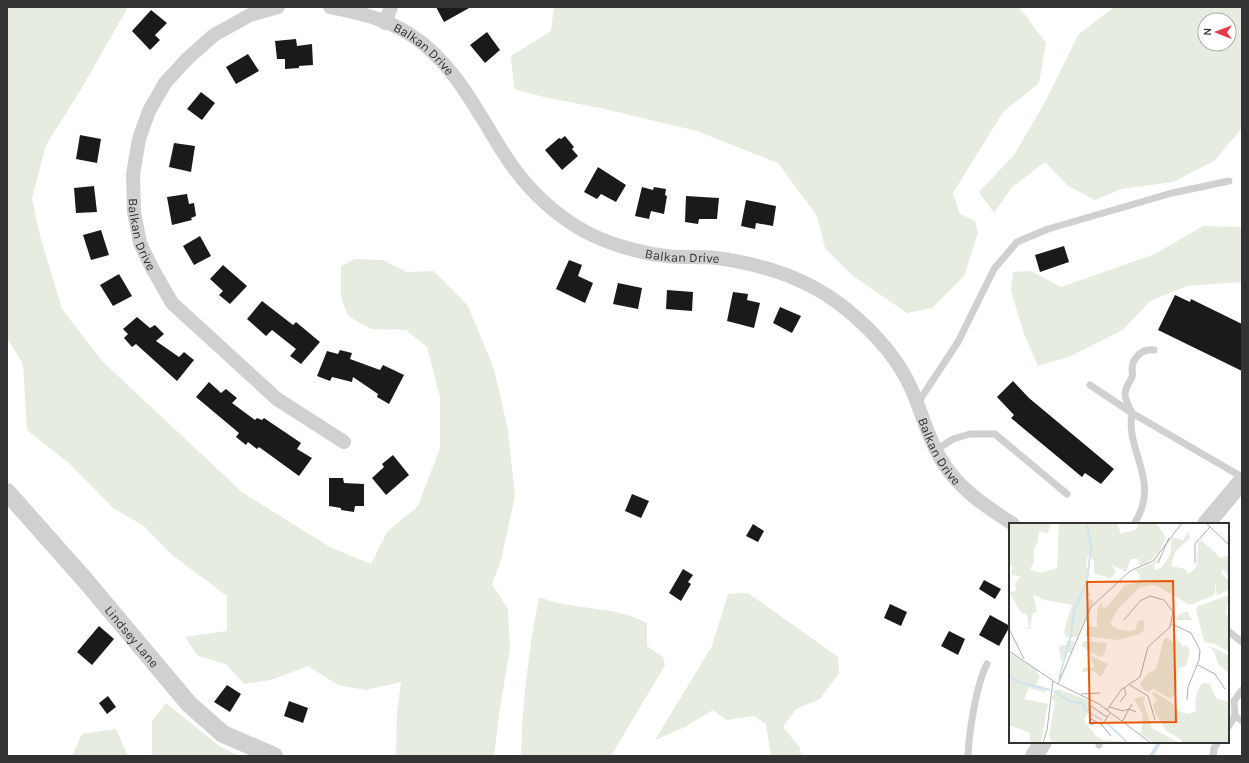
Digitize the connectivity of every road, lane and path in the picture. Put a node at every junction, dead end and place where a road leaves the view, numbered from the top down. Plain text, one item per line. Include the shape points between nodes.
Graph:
1 (278, 7) edge
2 (330, 7) edge
3 (391, 7) edge
4 (385, 23) junction
5 (1229, 181) dead end
6 (1154, 350) dead end
7 (1090, 385) dead end
8 (917, 404) junction
9 (1132, 412) junction
10 (344, 442) dead end
11 (936, 450) junction
12 (1242, 477) edge
13 (1242, 481) edge
14 (7, 492) edge
15 (1067, 494) dead end
16 (1010, 523) edge
17 (1134, 523) edge
18 (1207, 523) edge
19 (1229, 632) edge
20 (1242, 642) edge
21 (987, 664) dead end
22 (1242, 690) edge
23 (1235, 716) junction
24 (1242, 722) edge
25 (1229, 725) edge
26 (1042, 743) edge
27 (1217, 743) edge
28 (274, 756) edge
29 (968, 756) edge
30 (1034, 756) edge
31 (1213, 756) edge

1 - 10 street, Balkan Drive via 250,16 214,35 187,58 166,83 149,111 139,138 133,174 134,212 140,243 172,303 277,399
2 - 4 street, Balkan Drive via 361,13
3 - 4 street
4 - 8 street, Balkan Drive via 410,34 432,50 452,74 509,161 532,190 554,210 584,231 634,251 666,256 716,258 770,268 808,284 844,307 883,344 899,365
5 - 8 lane via 1172,193 1048,229 1017,242 994,269 958,342
6 - 9 lane via 1143,350 1132,366 1132,377 1125,394
7 - 9 lane
8 - 11 street, Balkan Drive
9 - 12 lane
9 - 17 lane via 1130,425 1143,470 1145,490 1143,505
11 - 15 lane via 953,439 970,434 995,434
11 - 16 street, Balkan Drive via 956,481 982,504
13 - 18 street
14 - 28 street, Lindsey Lane via 189,704 222,734
19 - 20 lane
21 - 29 lane via 982,673 970,728
22 - 23 lane via 1234,701
23 - 24 lane
23 - 25 lane
26 - 30 street
27 - 31 lane

